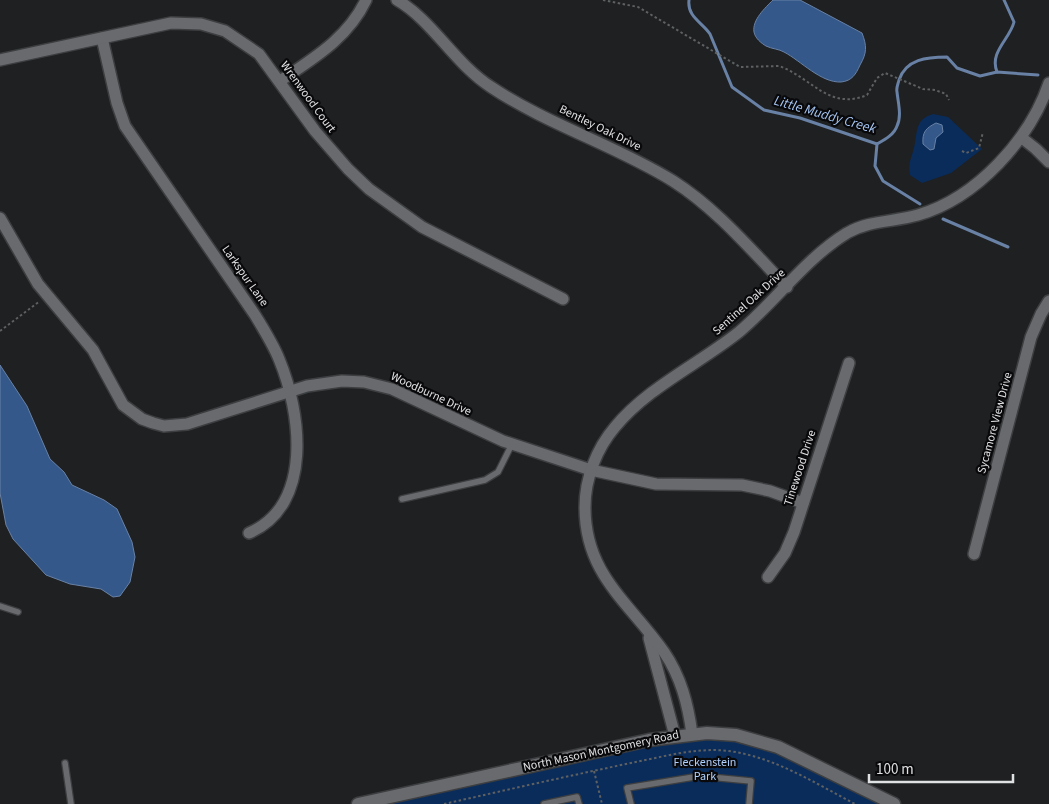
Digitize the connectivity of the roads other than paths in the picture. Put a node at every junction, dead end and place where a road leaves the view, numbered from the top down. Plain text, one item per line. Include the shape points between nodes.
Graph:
1 (366, 0) edge
2 (397, 0) edge
3 (102, 38) junction
4 (0, 60) edge
5 (280, 81) junction
6 (1049, 83) edge
7 (1022, 138) junction
8 (1049, 162) edge
9 (0, 218) edge
10 (787, 287) junction
11 (563, 299) dead end
12 (1049, 301) edge
13 (849, 363) dead end
14 (290, 391) junction
15 (512, 444) junction
16 (591, 470) junction
17 (402, 499) dead end
18 (803, 503) junction
19 (249, 533) dead end
20 (974, 554) dead end
21 (768, 577) dead end
22 (0, 606) edge
23 (18, 612) dead end
24 (648, 634) junction
25 (692, 734) junction
26 (675, 736) junction
27 (65, 763) dead end
28 (71, 804) edge
29 (358, 804) edge
30 (544, 804) edge
31 (579, 804) edge
32 (631, 804) edge
33 (749, 804) edge
34 (894, 804) edge

1 - 5 street via 341,36
2 - 10 street, Bentley Oak Drive via 413,12 463,65 492,88 648,167 697,198
3 - 4 street, Wrenwood Court
3 - 5 street, Wrenwood Court via 171,23 201,24 225,31 249,45
3 - 14 street, Larkspur Lane via 125,126 256,315 274,347
5 - 11 street, Wrenwood Court via 334,154 392,207 422,227
6 - 7 street, Sentinel Oak Drive
7 - 8 street
7 - 10 street, Sentinel Oak Drive via 990,172 962,193 919,215 857,228 826,249
9 - 14 street, Woodburne Drive via 30,271 93,350 123,405 147,421 164,426 187,424
10 - 16 street, Sentinel Oak Drive via 738,332 632,410 607,436
12 - 20 street, Sycamore View Drive via 1031,337
13 - 18 street, Tinewood Drive
14 - 15 street, Woodburne Drive via 342,381 378,385
14 - 19 street, Larkspur Lane via 297,439 294,475 280,508 260,529
15 - 16 street, Woodburne Drive
15 - 17 lane via 498,472 485,480
16 - 18 street, Woodburne Drive via 656,484 742,485
16 - 24 street, Sentinel Oak Drive via 585,506 591,549 603,576
18 - 21 street, Tinewood Drive via 786,553
22 - 23 lane
24 - 25 street, Sentinel Oak Drive via 674,669 686,700
24 - 26 street, Sentinel Oak Drive
25 - 26 street, North Mason Montgomery Road
25 - 34 street, North Mason Montgomery Road via 729,734 778,747
26 - 29 street, North Mason Montgomery Road
27 - 28 lane
30 - 31 lane via 577,796
32 - 33 lane via 627,788 700,776 751,781

